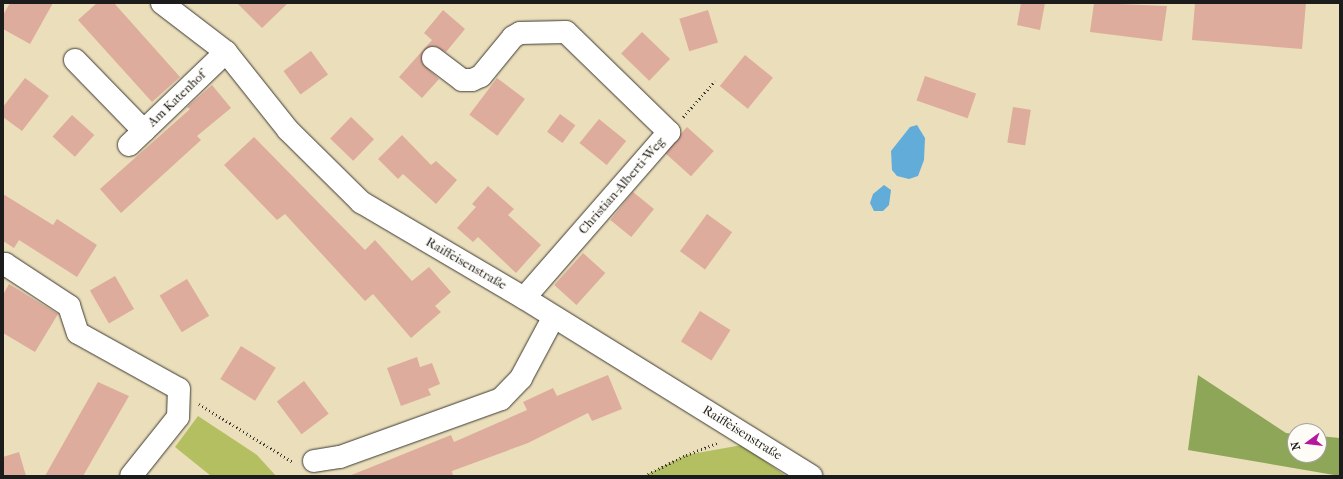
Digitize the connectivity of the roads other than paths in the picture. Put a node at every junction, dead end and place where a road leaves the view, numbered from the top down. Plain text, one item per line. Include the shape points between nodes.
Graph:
1 (162, 3) edge
2 (226, 52) junction
3 (433, 58) dead end
4 (75, 60) dead end
5 (3, 266) edge
6 (524, 298) junction
7 (553, 318) junction
8 (314, 461) road end
9 (131, 476) edge
10 (811, 476) edge

1 - 2 street, Raiffeisenstraße
2 - 4 street, Am Katenhof via 137,138
2 - 6 street, Raiffeisenstraße via 288,130 361,202
3 - 6 street, Christian-Alberti-Weg via 462,80 472,80 481,76 513,37 520,33 566,32 669,132
5 - 9 street via 5,264 69,306 78,333 179,389 178,417
6 - 7 street, Raiffeisenstraße
7 - 8 street via 521,378 501,399 463,415 340,457
7 - 10 street, Raiffeisenstraße

